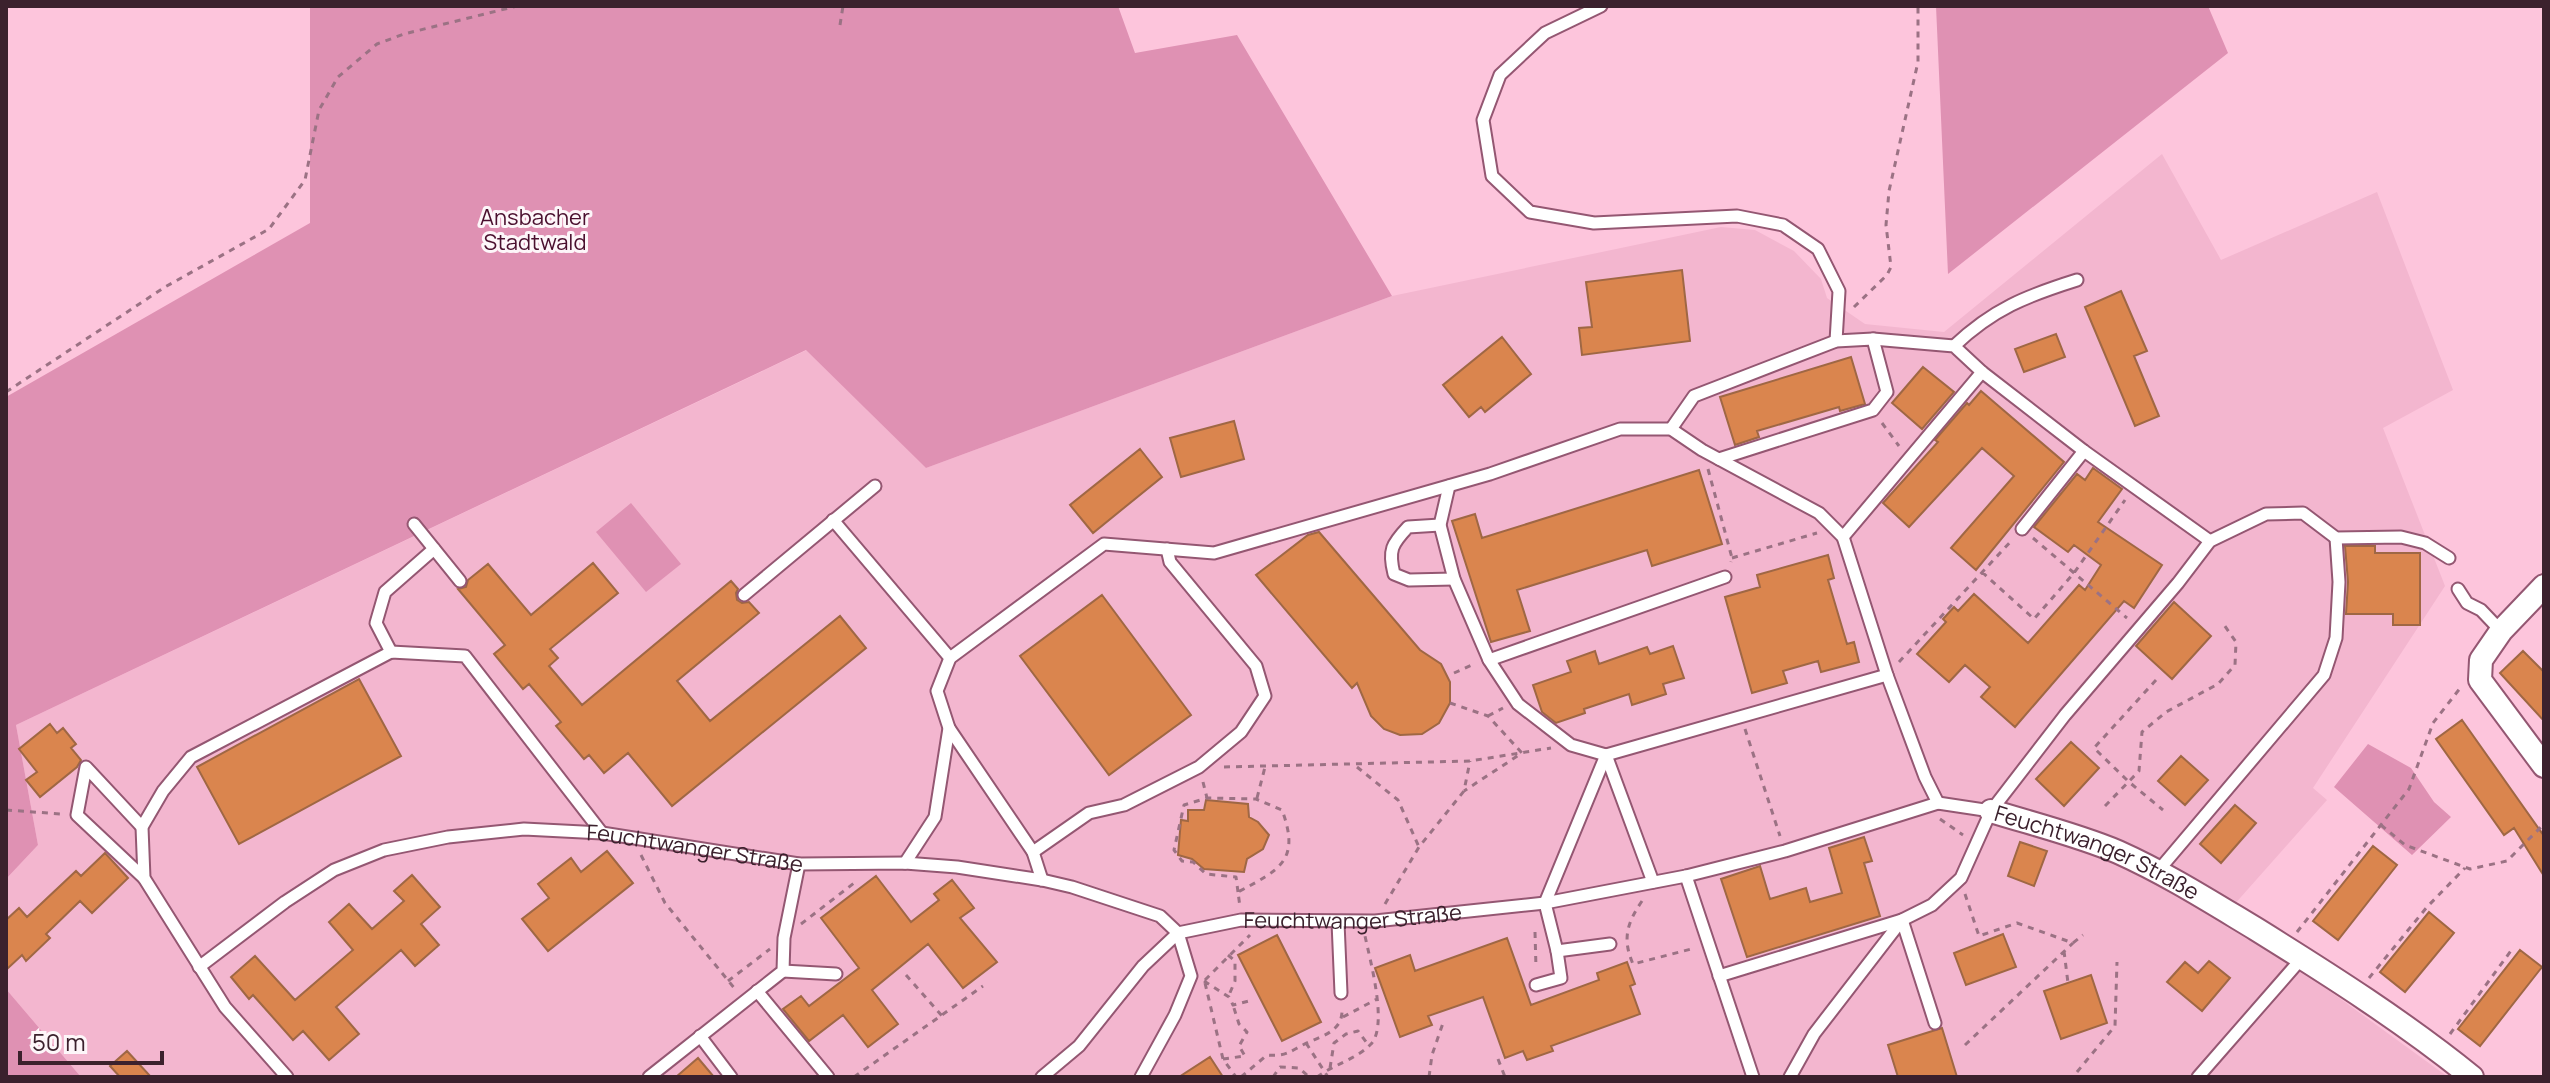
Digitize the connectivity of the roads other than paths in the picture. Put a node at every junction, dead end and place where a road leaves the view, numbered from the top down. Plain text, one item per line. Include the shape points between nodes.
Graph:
1 (1601, 6) edge
2 (2077, 280) dead end
3 (1873, 339) junction
4 (1836, 341) junction
5 (1954, 346) junction
6 (1982, 372) junction
7 (1671, 429) junction
8 (2084, 451) junction
9 (1719, 459) junction
10 (875, 486) dead end
11 (1449, 486) junction
12 (833, 520) junction
13 (414, 524) dead end
14 (1440, 525) junction
15 (2022, 529) road end
16 (1843, 537) junction
17 (2336, 538) junction
18 (2210, 541) junction
19 (434, 549) junction
20 (1167, 549) junction
21 (2449, 558) dead end
22 (1725, 577) road end
23 (1454, 579) junction
24 (460, 581) dead end
25 (2544, 586) edge
26 (2458, 589) dead end
27 (744, 595) dead end
28 (2501, 631) junction
29 (391, 652) junction
30 (950, 658) junction
31 (1484, 660) junction
32 (1887, 675) junction
33 (949, 728) junction
34 (1606, 755) junction
35 (2544, 766) edge
36 (1938, 803) junction
37 (1991, 811) junction
38 (142, 827) junction
39 (602, 833) junction
40 (1033, 852) junction
41 (905, 863) junction
42 (799, 864) junction
43 (2158, 871) junction
44 (1686, 876) junction
45 (144, 878) junction
46 (1042, 880) junction
47 (1649, 882) junction
48 (1545, 903) junction
49 (1902, 920) junction
50 (1338, 922) junction
51 (1178, 933) junction
52 (1610, 944) dead end
53 (1557, 951) junction
54 (2294, 953) junction
55 (199, 967) junction
56 (783, 971) junction
57 (836, 974) dead end
58 (1719, 976) junction
59 (1536, 985) road end
60 (757, 991) junction
61 (1341, 993) road end
62 (1935, 1023) dead end
63 (700, 1036) junction
64 (279, 1075) edge
65 (649, 1077) edge
66 (731, 1077) edge
67 (828, 1077) edge
68 (1042, 1077) edge
69 (1141, 1077) edge
70 (1753, 1077) edge
71 (1790, 1077) edge
72 (2198, 1077) edge
73 (2472, 1077) edge

1 - 4 lane via 1545,33 1500,75 1483,120 1492,176 1530,212 1594,223 1737,216 1783,225 1818,249 1839,291
2 - 5 lane via 2023,298 1974,326
3 - 4 lane
3 - 5 lane
3 - 9 lane via 1887,392 1873,410
4 - 7 lane via 1694,396
5 - 6 lane
6 - 8 lane
6 - 16 lane
7 - 9 lane
7 - 11 lane via 1620,429
8 - 15 lane
8 - 18 lane
9 - 16 lane via 1819,513
10 - 12 lane
11 - 14 lane
11 - 20 lane via 1214,553
12 - 27 lane
12 - 30 lane
13 - 19 lane
14 - 23 lane
14 - 23 lane via 1408,527 1393,542 1390,559 1394,574 1409,580
16 - 32 lane
17 - 18 lane via 2303,513 2266,514
17 - 21 lane via 2401,537 2425,543
17 - 43 lane via 2336,638 2324,675
18 - 37 lane
19 - 24 lane
19 - 29 lane via 385,592 376,623
20 - 30 lane via 1104,544
20 - 40 lane via 1170,562 1256,666 1265,696 1241,732 1199,767 1124,805 1089,813
22 - 31 lane
23 - 31 lane
25 - 28 street
26 - 28 lane
28 - 35 street via 2481,660 2480,680
29 - 38 lane via 191,757
29 - 39 lane via 465,656
30 - 33 lane via 937,691
31 - 34 lane via 1518,704 1571,745
32 - 34 lane
32 - 36 lane
33 - 40 lane
33 - 41 lane via 935,817
34 - 47 lane
34 - 48 lane
36 - 37 lane, Feuchtwanger Straße
36 - 44 lane, Feuchtwanger Straße
37 - 43 street, Feuchtwanger Straße via 2114,850
37 - 49 lane via 1961,878 1932,905
38 - 45 lane
38 - 45 lane via 86,767 77,815
39 - 42 lane, Feuchtwanger Straße
39 - 55 lane, Feuchtwanger Straße via 524,829 384,850 334,870
40 - 46 lane
41 - 42 lane, Feuchtwanger Straße
41 - 46 lane, Feuchtwanger Straße
42 - 56 lane
43 - 54 street, Feuchtwanger Straße
44 - 47 lane, Feuchtwanger Straße
44 - 58 lane
45 - 55 lane
46 - 51 lane, Feuchtwanger Straße via 1160,916
47 - 48 lane, Feuchtwanger Straße
48 - 50 lane, Feuchtwanger Straße
48 - 53 lane
49 - 58 lane
49 - 62 lane
49 - 71 lane via 1814,1034
50 - 51 lane, Feuchtwanger Straße via 1241,920
50 - 61 lane
51 - 68 lane via 1143,966 1079,1046
51 - 69 lane via 1191,976
52 - 53 lane
53 - 59 lane via 1561,978
54 - 72 lane
54 - 73 street, Feuchtwanger Straße
55 - 64 lane
56 - 57 lane
56 - 60 lane
58 - 70 lane
60 - 63 lane
60 - 67 lane
63 - 65 lane
63 - 66 lane

